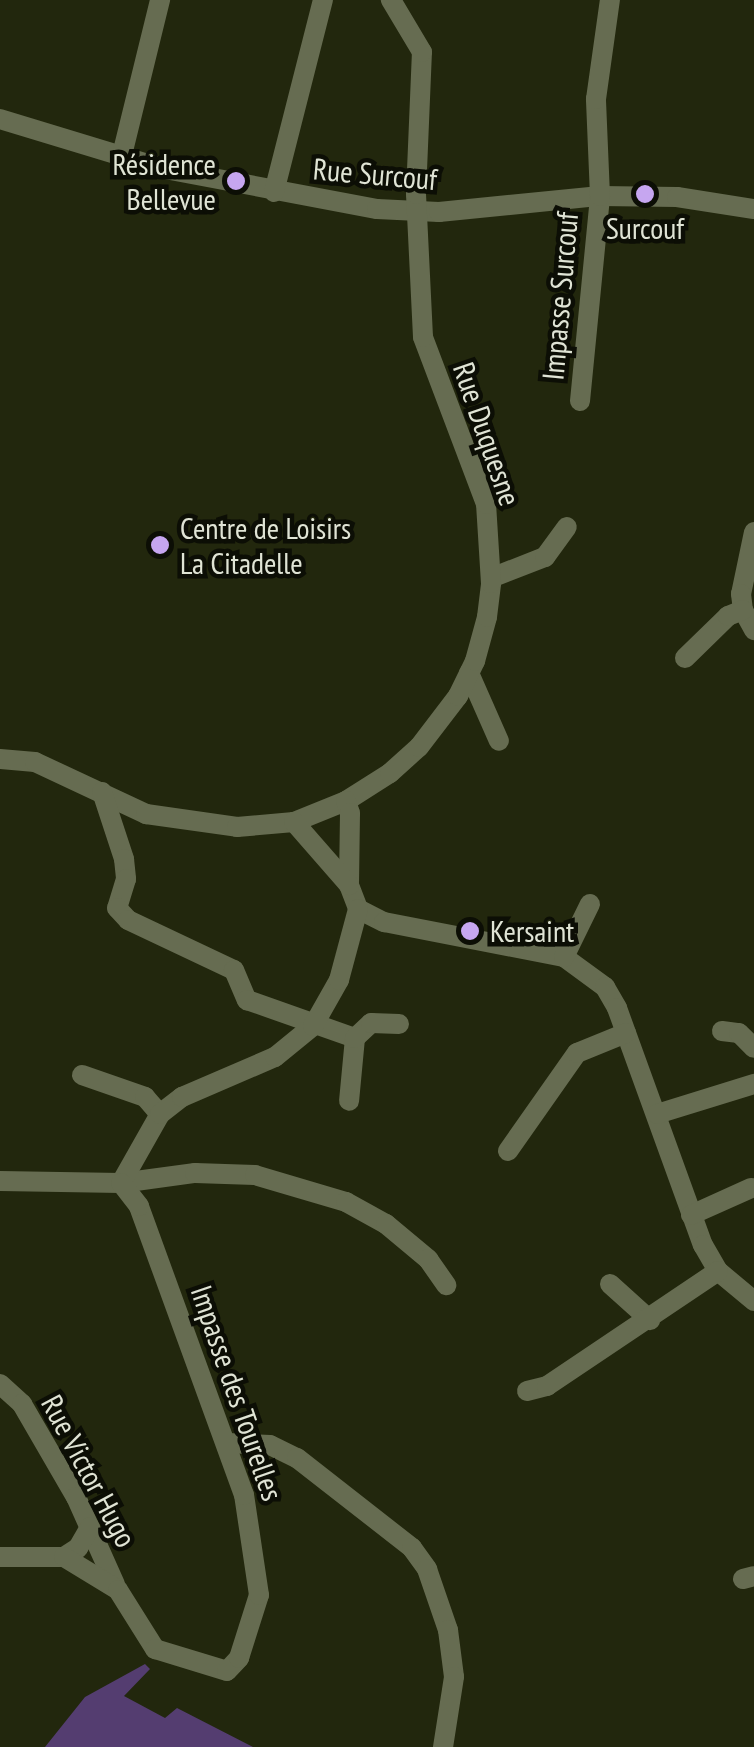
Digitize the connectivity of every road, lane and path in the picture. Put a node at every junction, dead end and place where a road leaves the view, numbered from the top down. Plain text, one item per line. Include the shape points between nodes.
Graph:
1 (160, 0) edge
2 (324, 0) edge
3 (391, 0) edge
4 (610, 0) edge
5 (0, 119) edge
6 (121, 158) junction
7 (274, 192) junction
8 (600, 196) junction
9 (754, 209) edge
10 (417, 212) junction
11 (580, 401) dead end
12 (568, 527) dead end
13 (754, 532) edge
14 (491, 578) junction
15 (742, 610) junction
16 (754, 630) edge
17 (685, 658) dead end
18 (469, 673) junction
19 (499, 741) dead end
20 (0, 759) edge
21 (102, 792) junction
22 (346, 801) junction
23 (294, 822) junction
24 (349, 886) junction
25 (590, 904) dead end
26 (358, 909) junction
27 (564, 957) junction
28 (399, 1024) dead end
29 (313, 1026) junction
30 (722, 1031) dead end
31 (626, 1033) junction
32 (354, 1038) junction
33 (754, 1048) edge
34 (82, 1075) dead end
35 (754, 1084) edge
36 (349, 1100) dead end
37 (160, 1114) junction
38 (656, 1114) junction
39 (508, 1151) dead end
40 (0, 1180) edge
41 (122, 1182) junction
42 (751, 1188) dead end
43 (691, 1215) junction
44 (718, 1271) junction
45 (610, 1284) dead end
46 (446, 1285) dead end
47 (754, 1301) edge
48 (650, 1320) junction
49 (0, 1384) edge
50 (527, 1390) dead end
51 (228, 1443) junction
52 (90, 1528) junction
53 (0, 1557) edge
54 (64, 1557) junction
55 (118, 1590) junction
56 (156, 1649) joint
57 (444, 1747) edge

1 - 6 street
2 - 7 street
3 - 10 street, Rue Duquesne via 422,52
4 - 8 street, Impasse Surcouf via 596,98
5 - 6 street, Rue Surcouf
6 - 7 street, Rue Surcouf
7 - 10 street, Rue Surcouf
8 - 9 street, Rue Surcouf via 677,196
8 - 10 street, Rue Surcouf
8 - 11 street, Impasse Surcouf
10 - 14 street, Rue Duquesne via 424,337 486,504
12 - 14 street via 545,557
13 - 15 street via 742,576
14 - 18 street, Rue Duquesne
15 - 16 street
15 - 17 street
18 - 19 street
18 - 22 street, Rue Duquesne via 419,746
20 - 21 street, Rue Duquesne via 35,762
21 - 23 street, Rue Duquesne via 146,814 189,822
21 - 29 street via 124,859 122,914 234,970 247,1000
22 - 23 street, Rue Duquesne
22 - 24 street
23 - 24 street
24 - 26 street
25 - 27 street
26 - 27 street via 384,922
26 - 29 street via 338,980
27 - 31 street via 605,987
28 - 32 street via 371,1023
29 - 32 street
29 - 37 street via 274,1057 182,1097
30 - 33 street via 740,1033
31 - 38 street
31 - 39 street via 576,1053
32 - 36 street
34 - 37 street via 146,1097
35 - 38 street
37 - 41 street
38 - 43 street
40 - 41 street
41 - 46 street via 194,1173 256,1175 333,1198 386,1224
41 - 51 street, Impasse des Tourelles via 139,1206
42 - 43 street
43 - 44 street
44 - 47 street
44 - 48 street
45 - 48 street
48 - 50 street via 546,1386
49 - 52 street, Rue Victor Hugo via 22,1404
51 - 56 street, Impasse des Tourelles via 259,1571 240,1658 228,1670
51 - 57 street via 270,1446 297,1458 412,1548 427,1569 448,1630 454,1677
52 - 54 street
52 - 55 street, Rue Victor Hugo
53 - 54 street
54 - 55 street
55 - 56 street, Rue Victor Hugo

